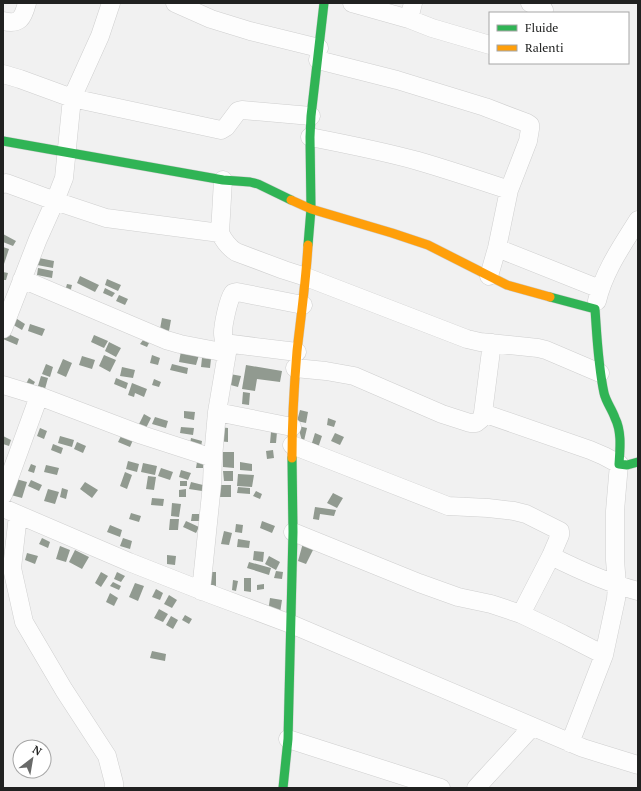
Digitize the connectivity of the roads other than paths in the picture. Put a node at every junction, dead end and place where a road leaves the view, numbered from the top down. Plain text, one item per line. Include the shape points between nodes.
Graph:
1 (27, 3) edge
2 (111, 3) edge
3 (174, 3) edge
4 (324, 3) edge
5 (352, 3) edge
6 (411, 11) edge
7 (3, 21) edge
8 (489, 45) edge
9 (318, 54) junction
10 (3, 74) edge
11 (72, 98) junction
12 (311, 116) junction
13 (310, 137) junction
14 (3, 141) edge
15 (67, 152) junction
16 (223, 180) junction
17 (3, 184) edge
18 (509, 190) junction
19 (55, 201) junction
20 (311, 209) junction
21 (636, 229) edge
22 (220, 233) junction
23 (497, 248) junction
24 (489, 276) junction
25 (306, 277) junction
26 (22, 279) junction
27 (600, 289) junction
28 (303, 305) junction
29 (595, 309) junction
30 (3, 329) edge
31 (492, 343) junction
32 (226, 348) junction
33 (296, 360) junction
34 (600, 373) junction
35 (3, 385) edge
36 (39, 396) junction
37 (217, 412) junction
38 (483, 413) junction
39 (292, 427) junction
40 (292, 445) junction
41 (213, 458) junction
42 (638, 462) edge
43 (619, 464) junction
44 (3, 495) edge
45 (11, 511) edge
46 (292, 532) junction
47 (551, 556) junction
48 (617, 585) junction
49 (201, 591) junction
50 (638, 591) edge
51 (521, 614) junction
52 (291, 624) junction
53 (604, 654) junction
54 (532, 727) junction
55 (288, 739) junction
56 (570, 743) junction
57 (638, 765) edge
58 (114, 788) edge
59 (283, 788) edge
60 (441, 788) edge
61 (476, 788) edge

1 - 7 street via 21,18 17,21
2 - 11 street via 100,36
3 - 9 street via 211,19
4 - 9 street
5 - 6 street
6 - 8 street via 432,28
9 - 12 street
9 - 18 street via 485,107 529,124 528,142
10 - 11 street
11 - 12 street via 221,130 238,111 242,110
11 - 15 street
12 - 13 street
13 - 18 street via 416,161
13 - 20 street
14 - 15 street
15 - 16 street
15 - 19 street via 64,178
16 - 20 street via 258,184
16 - 22 street
17 - 19 street
18 - 23 street
19 - 22 street via 106,218
19 - 26 street
20 - 24 street via 428,245
20 - 25 street
21 - 27 street via 606,274
22 - 25 street via 225,243 236,252
23 - 24 street
23 - 27 street
24 - 29 street via 507,285
25 - 28 street
25 - 31 street via 467,339
26 - 30 street
26 - 32 street via 166,340 180,344
27 - 29 street
28 - 32 street via 233,293 223,331
28 - 33 street
29 - 34 street
31 - 34 street via 546,350
31 - 38 street
32 - 33 street
32 - 37 street
33 - 38 street via 354,376 442,414 470,423 476,423
33 - 39 street
34 - 43 street via 605,399 617,421
35 - 36 street
36 - 41 street via 142,435
36 - 44 street
37 - 39 street
37 - 41 street
38 - 43 street via 590,450
39 - 40 street
40 - 46 street
40 - 47 street via 448,506 488,508 526,514 560,531
41 - 49 street
42 - 43 street
43 - 48 street via 615,511
45 - 49 street
45 - 58 street via 12,568 24,622 107,756
46 - 51 street via 419,583
46 - 52 street
47 - 48 street
47 - 51 street
48 - 50 street
48 - 53 street
49 - 52 street
51 - 53 street
52 - 54 street
52 - 55 street
53 - 56 street
54 - 56 street
54 - 61 street
55 - 59 street
55 - 60 street
56 - 57 street

